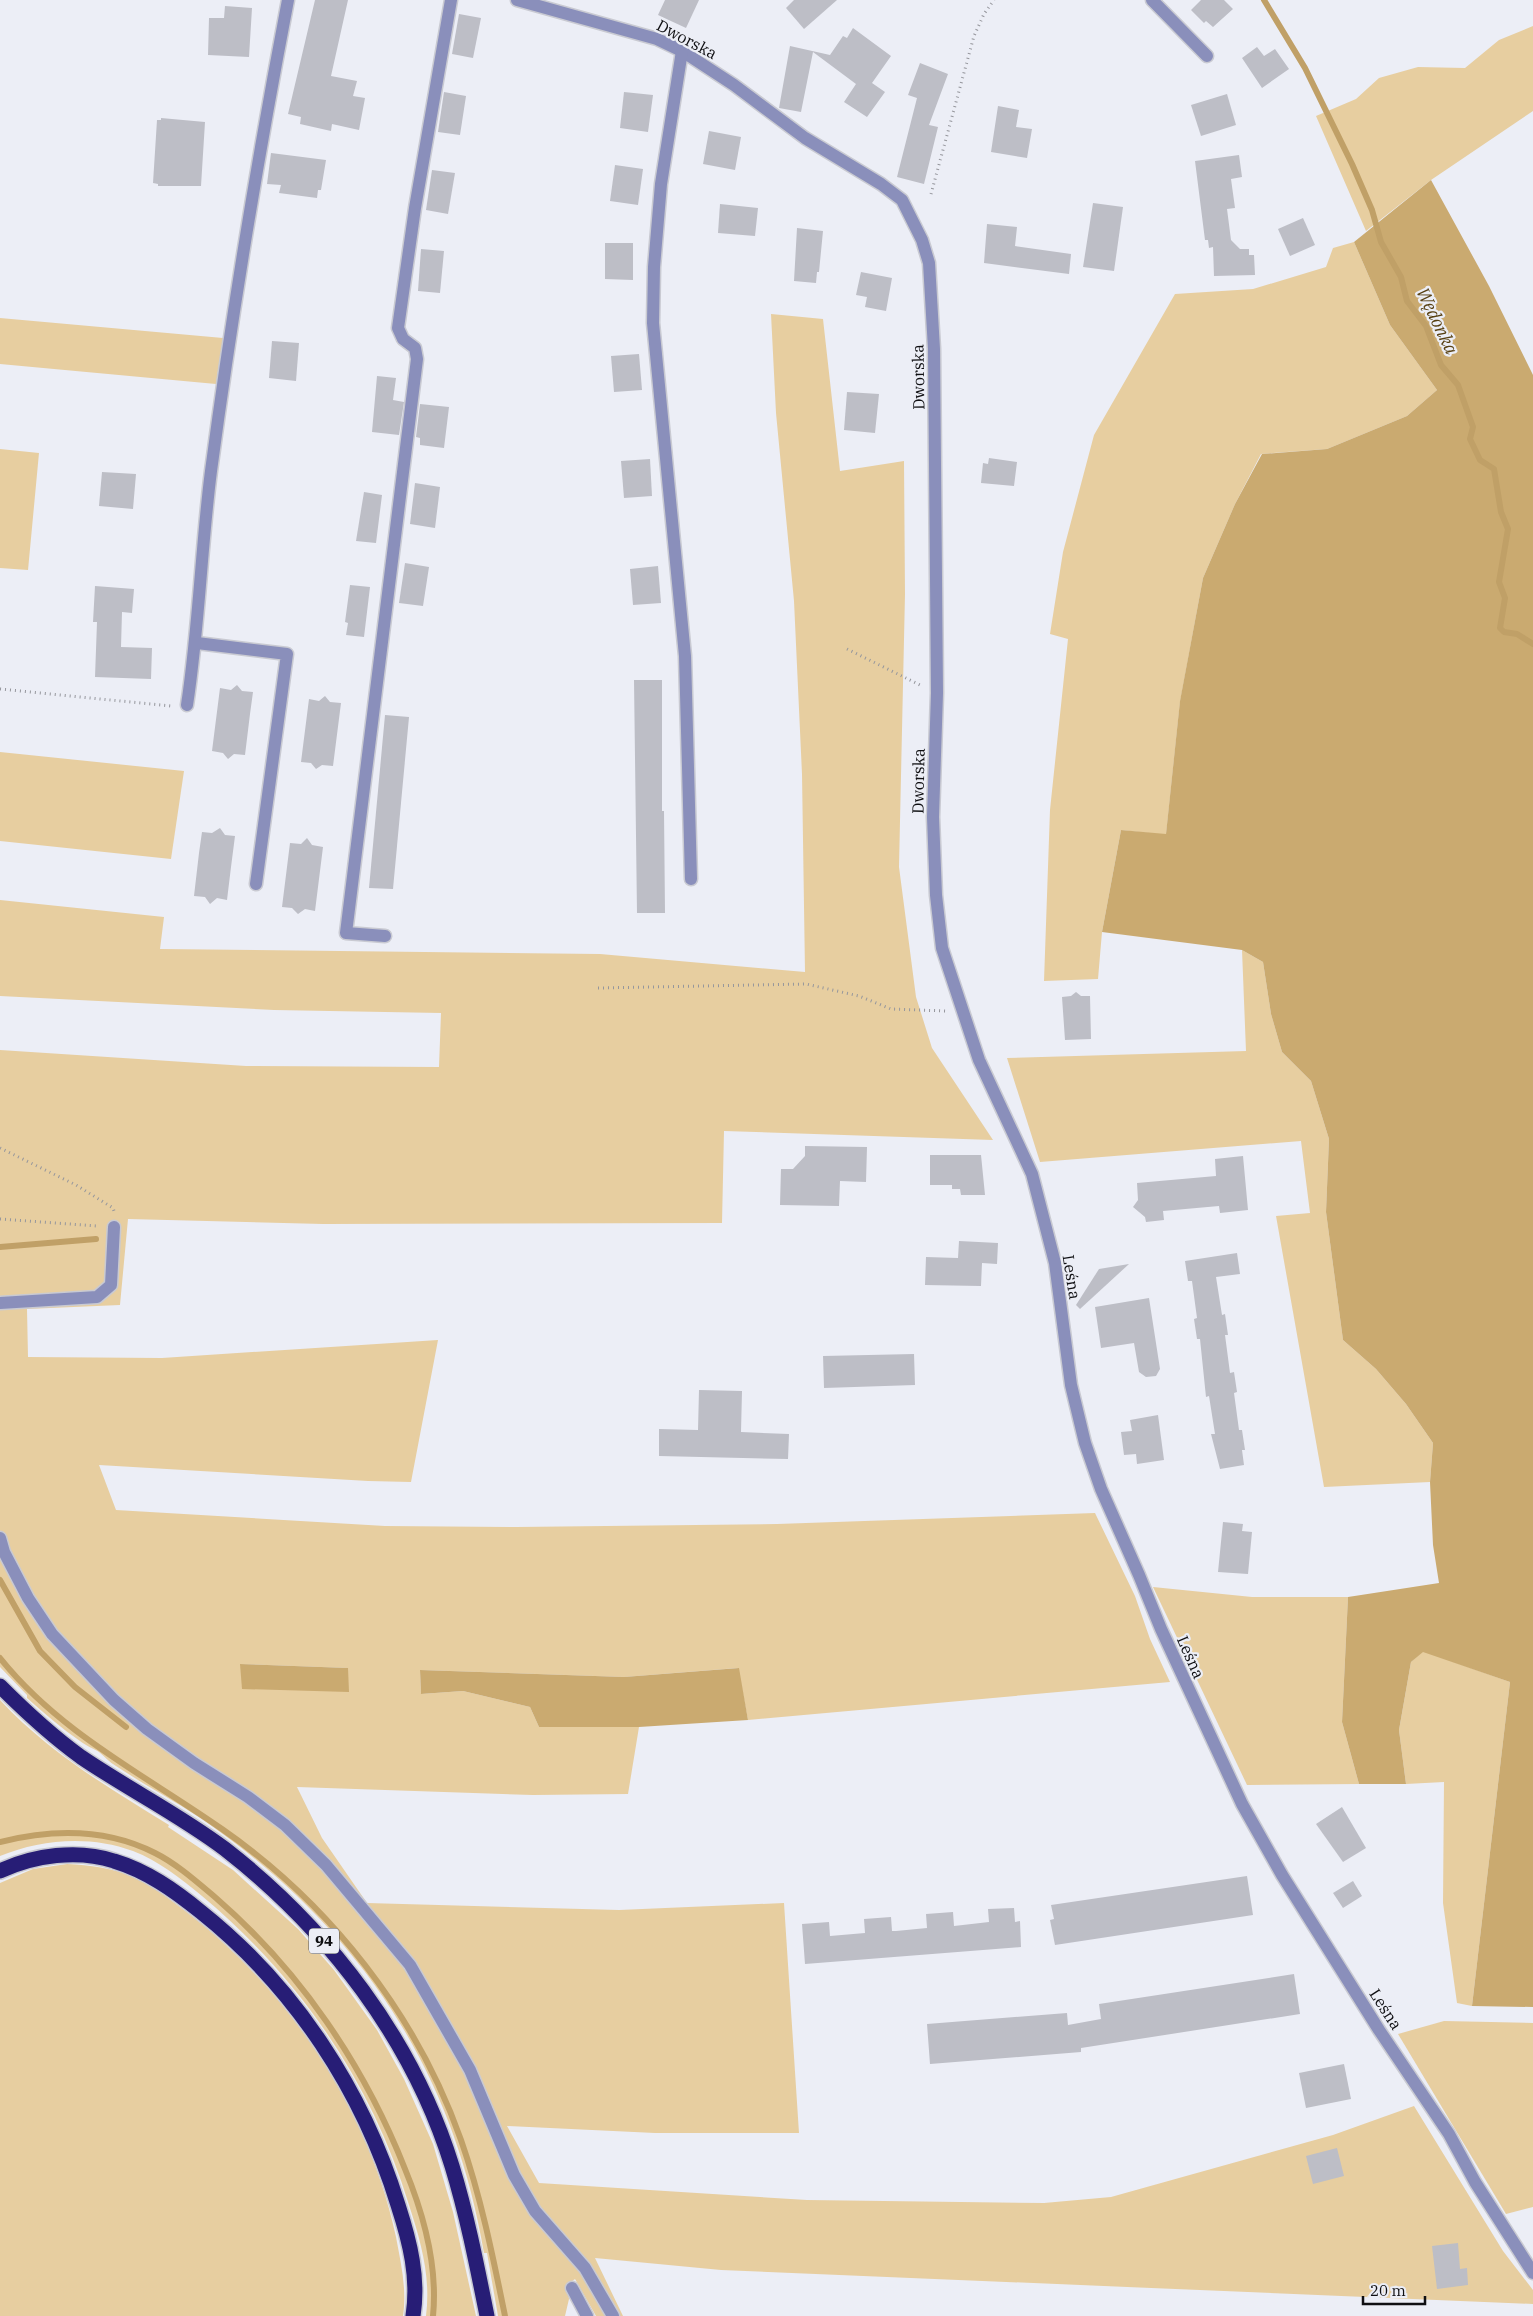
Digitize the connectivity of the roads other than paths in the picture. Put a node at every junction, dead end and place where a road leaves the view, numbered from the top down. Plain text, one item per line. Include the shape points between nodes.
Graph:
1 (288, 0) edge
2 (451, 0) edge
3 (517, 0) edge
4 (1152, 0) edge
5 (682, 52) junction
6 (1207, 56) dead end
7 (197, 643) junction
8 (188, 705) road end
9 (690, 879) dead end
10 (256, 884) dead end
11 (385, 936) dead end
12 (958, 996) joint
13 (114, 1228) road end
14 (0, 1303) edge
15 (0, 1538) edge
16 (0, 1686) edge
17 (0, 1871) edge
18 (1533, 2273) edge
19 (572, 2288) dead end
20 (414, 2316) edge
21 (487, 2316) edge
22 (587, 2316) edge
23 (613, 2316) edge

1 - 7 street via 235,308 211,473
2 - 11 street via 398,328 403,339 415,348 417,359 346,933
3 - 5 street, Dworska via 657,39
4 - 6 street
5 - 9 street via 661,184 653,323 685,656
5 - 12 street, Dworska via 734,85 805,138 902,200 922,240 929,263 934,349 937,693 933,818 936,895 942,948
7 - 8 street
7 - 10 street via 287,654
12 - 18 street, Leśna via 979,1060 1032,1174 1055,1263 1071,1385 1085,1443 1101,1489 1191,1696 1242,1804 1282,1875 1449,2134
13 - 14 street via 111,1285 97,1297
15 - 23 street via 28,1598 52,1634 114,1700 155,1734 285,1826 326,1865 410,1965 470,2070 514,2175 535,2211 585,2268
16 - 21 highway, 94 via 80,1756 224,1848 292,1907 329,1946 367,1995 400,2048 429,2105 452,2164
17 - 20 highway via 30,1860 62,1855 112,1860 160,1882 214,1922 250,1956 326,2049 370,2129 386,2165 412,2254
19 - 22 street

